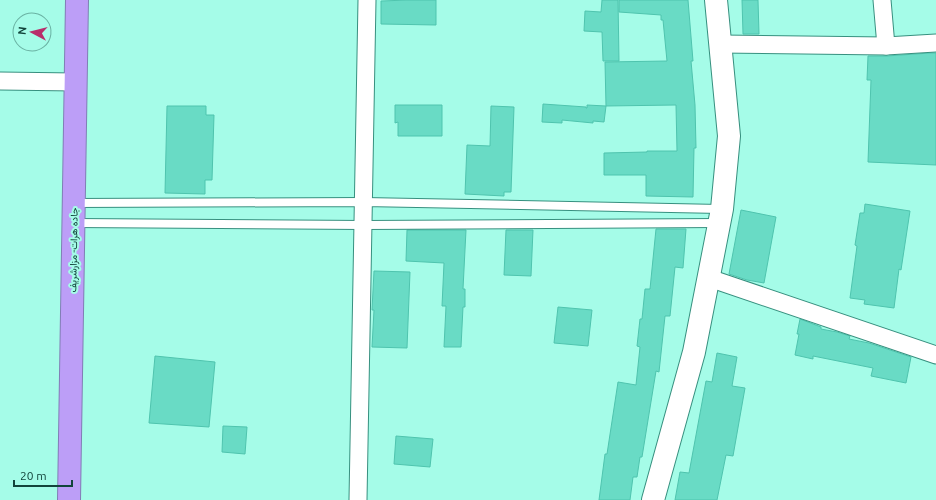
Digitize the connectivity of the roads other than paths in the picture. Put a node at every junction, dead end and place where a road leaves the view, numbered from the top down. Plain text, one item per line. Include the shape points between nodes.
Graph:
1 (76, 0) edge
2 (367, 0) edge
3 (716, 0) edge
4 (882, 0) edge
5 (936, 43) edge
6 (720, 44) junction
7 (886, 46) junction
8 (0, 81) edge
9 (75, 82) junction
10 (364, 202) junction
11 (73, 213) junction
12 (721, 216) junction
13 (364, 225) junction
14 (709, 278) junction
15 (936, 355) edge
16 (69, 500) edge
17 (358, 500) edge
18 (653, 500) edge

1 - 9 highway, جاده هرات- مزارشریف
2 - 10 street
3 - 6 street
4 - 7 street
5 - 7 street
6 - 7 street
6 - 12 street via 729,136
8 - 9 street
9 - 11 highway, جاده هرات- مزارشریف
10 - 11 lane
10 - 12 lane
10 - 13 street
11 - 13 lane
11 - 16 highway, جاده هرات- مزارشریف
12 - 13 lane
12 - 14 street
13 - 17 street
14 - 15 street
14 - 18 street via 694,352

